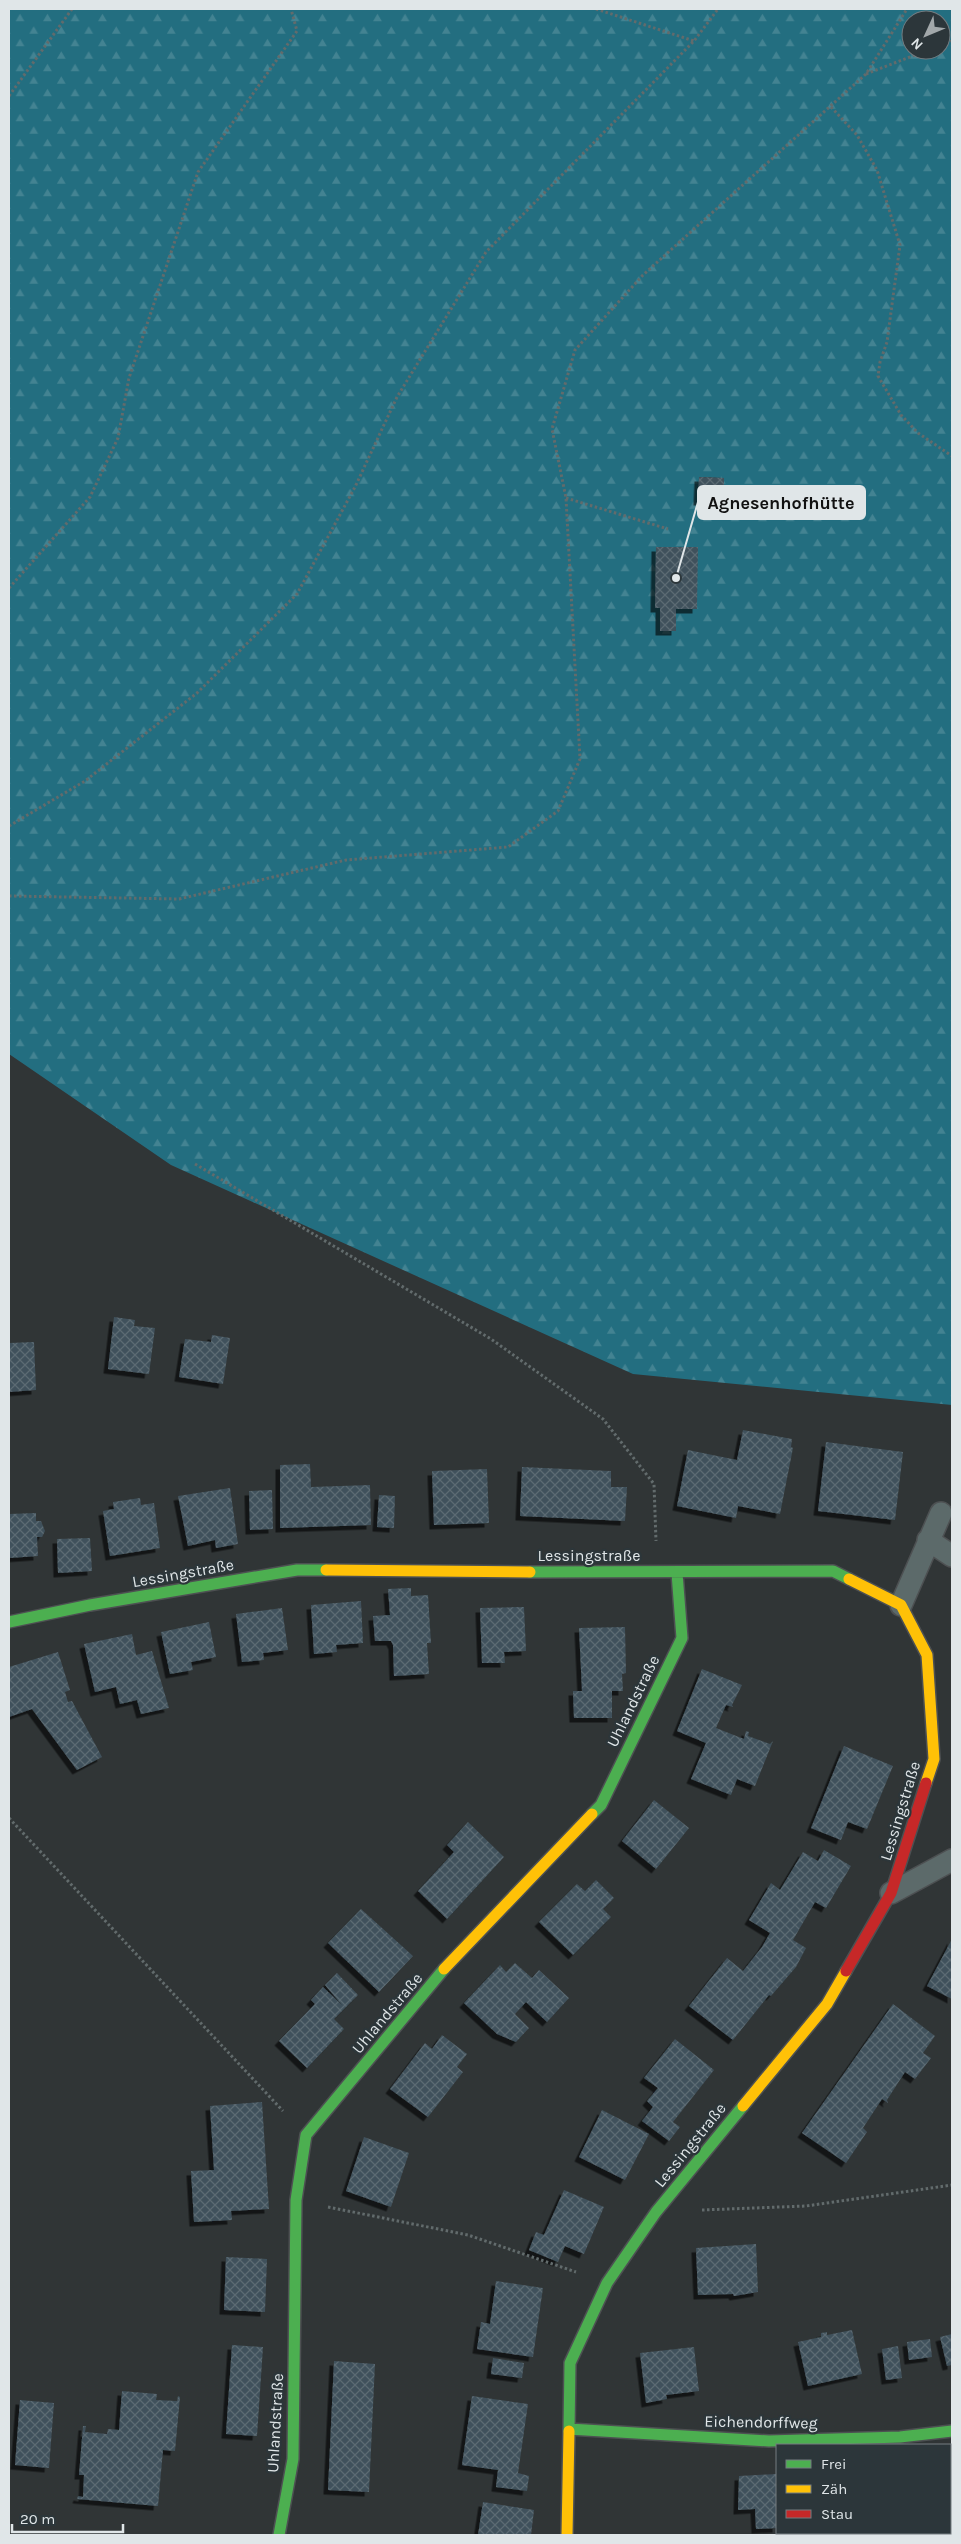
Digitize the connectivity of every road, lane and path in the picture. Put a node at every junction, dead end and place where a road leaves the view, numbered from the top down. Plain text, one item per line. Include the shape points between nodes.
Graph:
1 (72, 9) edge
2 (291, 9) edge
3 (596, 9) edge
4 (718, 9) edge
5 (907, 9) edge
6 (694, 41) junction
7 (902, 60) edge
8 (866, 74) junction
9 (9, 96) edge
10 (831, 108) junction
11 (952, 456) edge
12 (566, 498) junction
13 (668, 529) dead end
14 (9, 588) edge
15 (9, 826) edge
16 (9, 896) edge
17 (196, 1164) dead end
18 (941, 1513) dead end
19 (928, 1540) junction
20 (952, 1556) edge
21 (657, 1572) junction
22 (678, 1573) junction
23 (901, 1605) junction
24 (9, 1622) edge
25 (9, 1818) edge
26 (952, 1860) edge
27 (891, 1893) junction
28 (306, 2135) junction
29 (952, 2184) edge
30 (296, 2200) junction
31 (656, 2212) junction
32 (607, 2282) junction
33 (569, 2429) junction
34 (952, 2431) edge
35 (279, 2535) edge
36 (567, 2535) edge

1 - 9 path
2 - 14 path via 297,31 198,172 129,378 118,438 90,497
3 - 6 path
4 - 6 path
5 - 8 path
6 - 15 path via 486,252 397,397 355,487 297,594 197,693 85,781
7 - 8 path
8 - 10 path
10 - 11 path via 857,135 877,170 900,245 887,342 878,376 901,415 918,433
10 - 12 path via 643,275 575,350 552,429
12 - 13 path
12 - 16 path via 580,759 558,811 508,847 346,860 179,899
17 - 21 path via 491,1339 603,1419 654,1484
18 - 19 lane
19 - 20 lane
19 - 23 lane
21 - 22 street, Lessingstraße
21 - 24 street, Lessingstraße via 298,1570
22 - 23 street, Lessingstraße via 833,1571
22 - 28 street, Uhlandstraße via 682,1638 601,1805 444,1969
23 - 27 street, Lessingstraße via 927,1655 934,1759
25 - 28 path
26 - 27 lane
27 - 31 street, Lessingstraße via 827,2004
28 - 30 street, Uhlandstraße
29 - 31 path via 806,2206
30 - 32 path via 468,2235
30 - 35 street, Uhlandstraße via 293,2459
31 - 32 street, Lessingstraße
32 - 33 street, Lessingstraße via 570,2364
33 - 34 street, Eichendorffweg via 769,2441 900,2437
33 - 36 street, Lessingstraße

